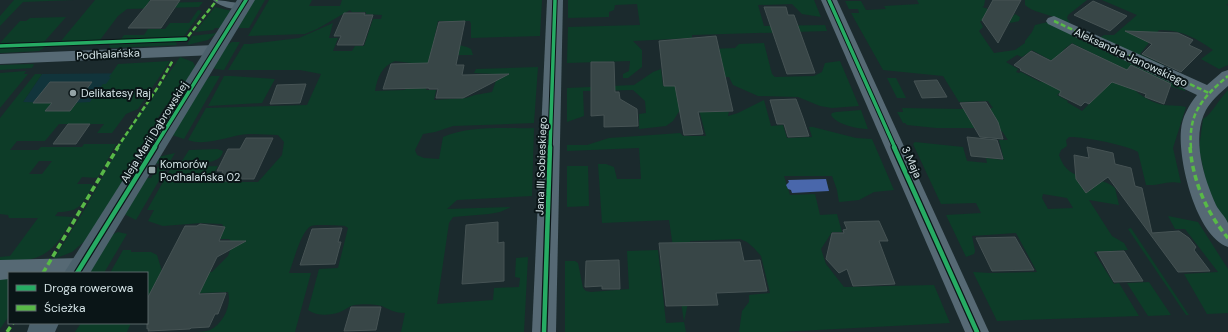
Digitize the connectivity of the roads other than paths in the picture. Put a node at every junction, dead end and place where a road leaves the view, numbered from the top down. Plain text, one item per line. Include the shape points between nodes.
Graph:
1 (216, 0) edge
2 (555, 0) edge
3 (829, 0) edge
4 (245, 3) edge
5 (1054, 21) dead end
6 (215, 50) junction
7 (0, 59) edge
8 (1228, 76) edge
9 (1209, 93) junction
10 (1228, 238) edge
11 (0, 270) edge
12 (78, 270) edge
13 (544, 332) edge
14 (977, 332) edge

1 - 4 lane via 226,5
2 - 13 street, Jana III Sobieskiego
3 - 14 street, 3 Maja
4 - 6 street, Aleja Marii Dąbrowskiej
5 - 9 street, Aleksandra Janowskiego
6 - 7 street, Podhalańska
6 - 12 street, Aleja Marii Dąbrowskiej
8 - 9 street
9 - 10 street via 1193,119 1190,134 1191,156 1206,207
11 - 12 street

